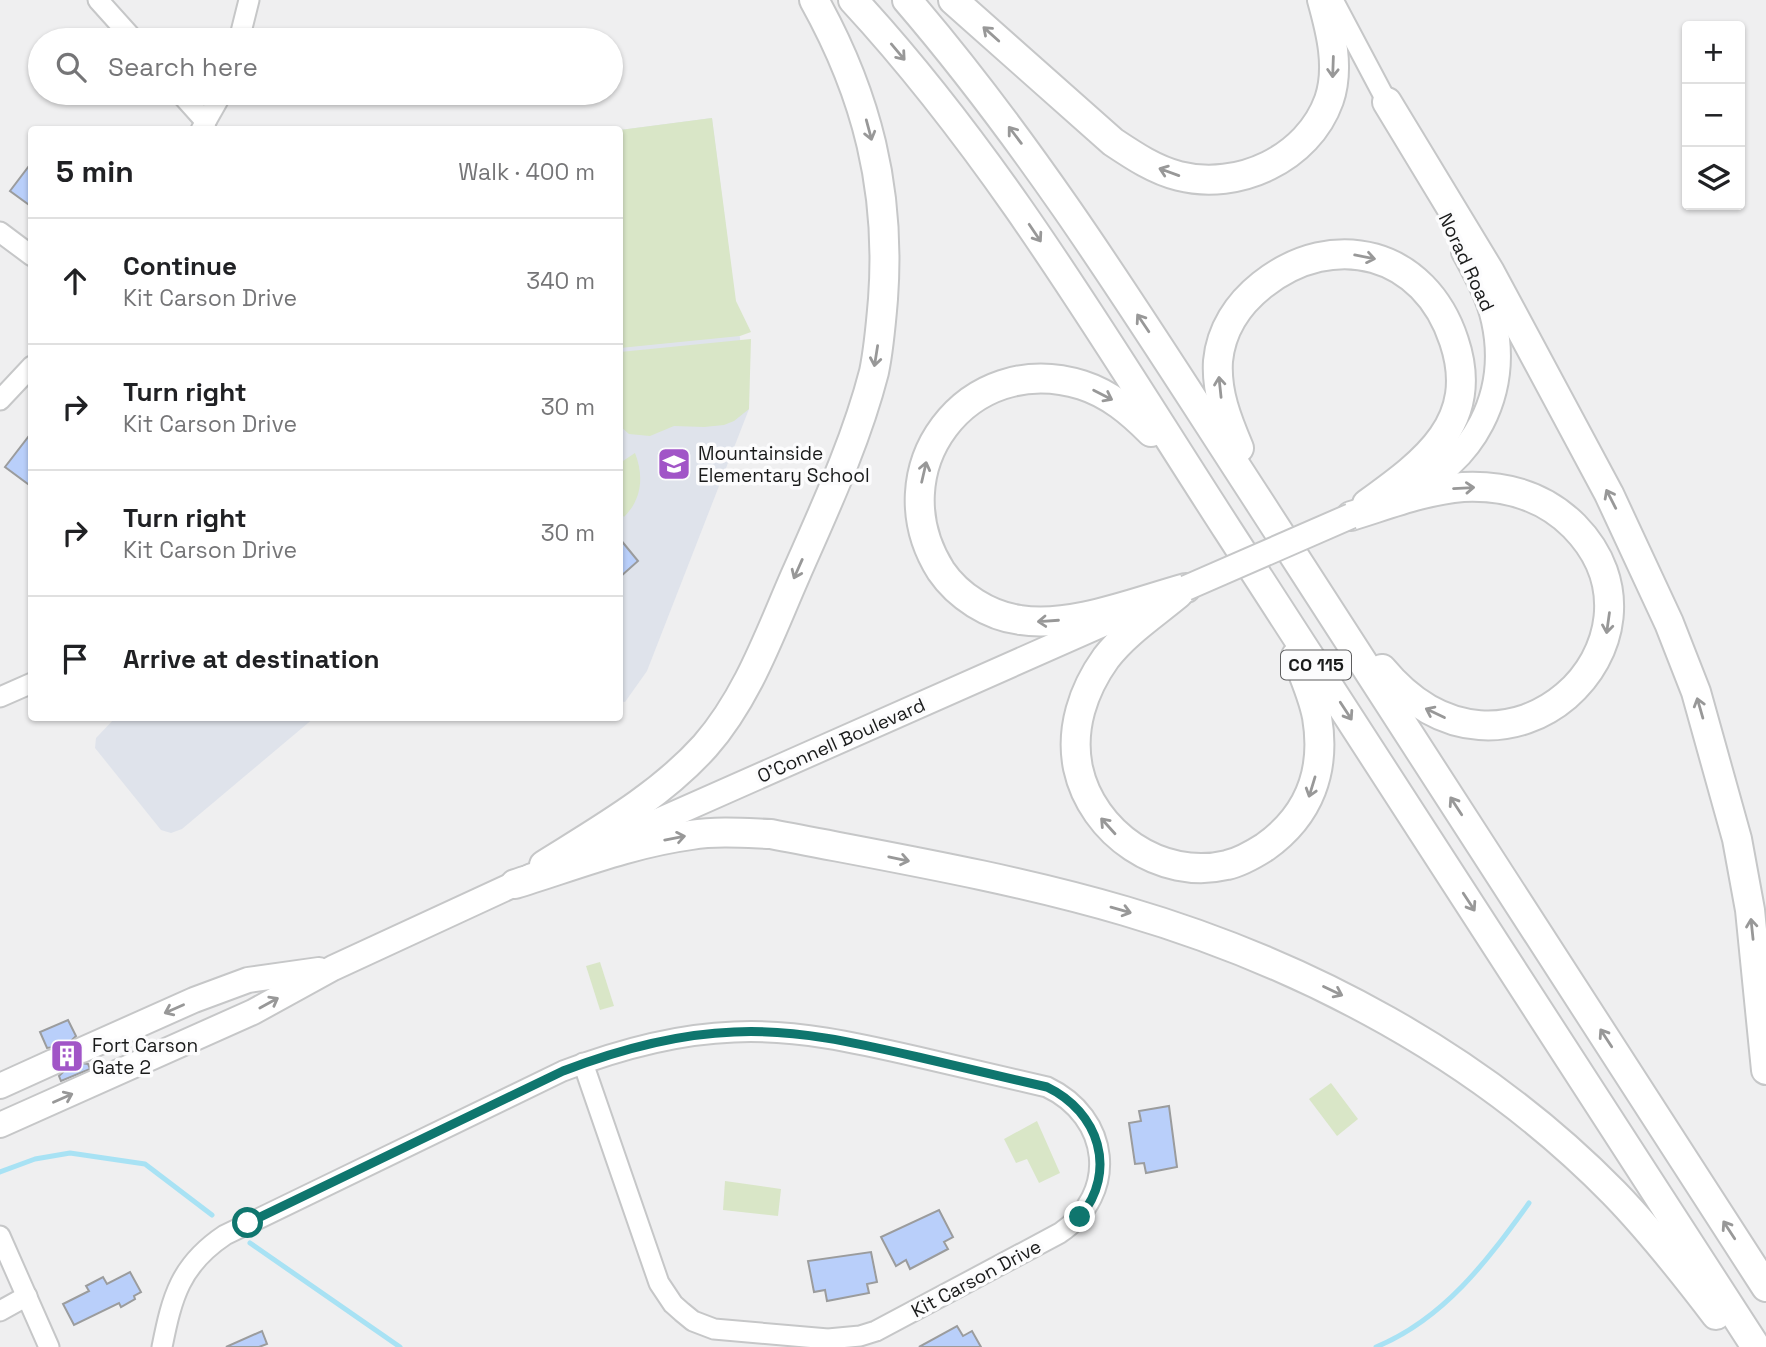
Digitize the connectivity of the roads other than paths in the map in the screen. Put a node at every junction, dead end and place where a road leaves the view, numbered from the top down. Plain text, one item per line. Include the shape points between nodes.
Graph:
1 (98, 0) edge
2 (249, 0) edge
3 (814, 0) edge
4 (853, 0) edge
5 (907, 0) edge
6 (953, 0) edge
7 (1322, 0) edge
8 (1332, 0) edge
9 (123, 28) edge
10 (242, 28) edge
11 (1387, 102) junction
12 (188, 105) edge
13 (215, 105) edge
14 (203, 126) edge
15 (0, 232) edge
16 (28, 253) edge
17 (28, 370) edge
18 (0, 400) edge
19 (1351, 516) junction
20 (1270, 518) junction
21 (1232, 537) junction
22 (1301, 565) junction
23 (1264, 583) junction
24 (1186, 588) junction
25 (28, 685) edge
26 (0, 697) edge
27 (515, 884) junction
28 (333, 968) junction
29 (130, 1029) junction
30 (82, 1050) dead end
31 (162, 1054) junction
32 (53, 1062) dead end
33 (583, 1063) junction
34 (1766, 1070) edge
35 (8, 1083) edge
36 (35, 1111) junction
37 (0, 1125) edge
38 (0, 1236) edge
39 (1766, 1287) edge
40 (27, 1296) junction
41 (0, 1311) edge
42 (49, 1347) edge
43 (162, 1347) edge
44 (1740, 1347) edge
45 (1756, 1347) edge

1 - 9 street
2 - 10 street
3 -> 27 highway via 846,62 862,107 881,190 885,234 881,323 861,416 764,646 722,724 657,791
4 -> 21 highway, CO 115 via 950,117 1026,220
20 -> 5 highway, CO 115 via 1023,146
7 -> 6 highway via 1333,68 1328,101 1314,128 1295,149 1271,165 1212,181 1164,171 1113,142
8 - 11 street, Norad Road
11 - 19 main road, Norad Road via 1487,297 1498,368 1486,418 1456,459 1417,488
34 -> 11 highway via 1750,910 1737,839 1696,692 1670,623 1609,494 1490,272
12 - 14 street
13 - 14 street
15 - 16 street
17 - 18 street
20 -> 19 highway via 1227,421 1219,391 1223,337 1250,294 1283,270 1301,260 1351,254 1402,270 1423,286 1450,330 1459,356 1461,383 1456,409 1432,453
19 -> 22 highway via 1462,487 1520,492 1554,509 1584,536 1606,581 1606,633 1583,679 1563,699 1517,723 1472,726 1448,719 1404,692
19 - 24 main road, O'Connell Boulevard, bridge
20 - 22 highway, CO 115
21 - 23 highway, CO 115
24 -> 21 highway via 1044,622 1018,620 975,603 958,591 939,567 921,521 921,477 939,431 954,413 994,387 1029,379 1083,385 1130,411 1153,434
39 -> 22 highway, CO 115
23 -> 24 highway via 1317,715 1317,772 1304,807 1279,837 1241,860 1199,869 1169,864 1120,838 1091,803 1076,757 1075,734 1090,683 1129,635
23 -> 45 highway, CO 115
24 - 27 main road, O'Connell Boulevard
25 - 26 street
27 - 28 main road, O'Connell Boulevard
27 -> 44 highway via 692,834 771,834 1043,889 1201,936 1344,997 1493,1090 1614,1193
28 -> 29 main road, O'Connell Boulevard via 248,979
31 -> 28 main road, O'Connell Boulevard
29 - 30 main road, O'Connell Boulevard
29 - 31 main road via 120,1041 121,1055
36 -> 31 main road, O'Connell Boulevard
32 - 35 main road
33 - 33 street, Kit Carson Drive via 665,1040 735,1032 855,1043 970,1069 1047,1087 1070,1100 1093,1131 1099,1182 1088,1208 1071,1226 876,1331 828,1339 714,1329 682,1312 659,1283
33 - 43 street, Kit Carson Drive via 212,1243 184,1274 171,1305
35 - 36 main road via 16,1101
36 - 37 main road, O'Connell Boulevard
38 - 40 street
40 - 41 street
40 - 42 street

